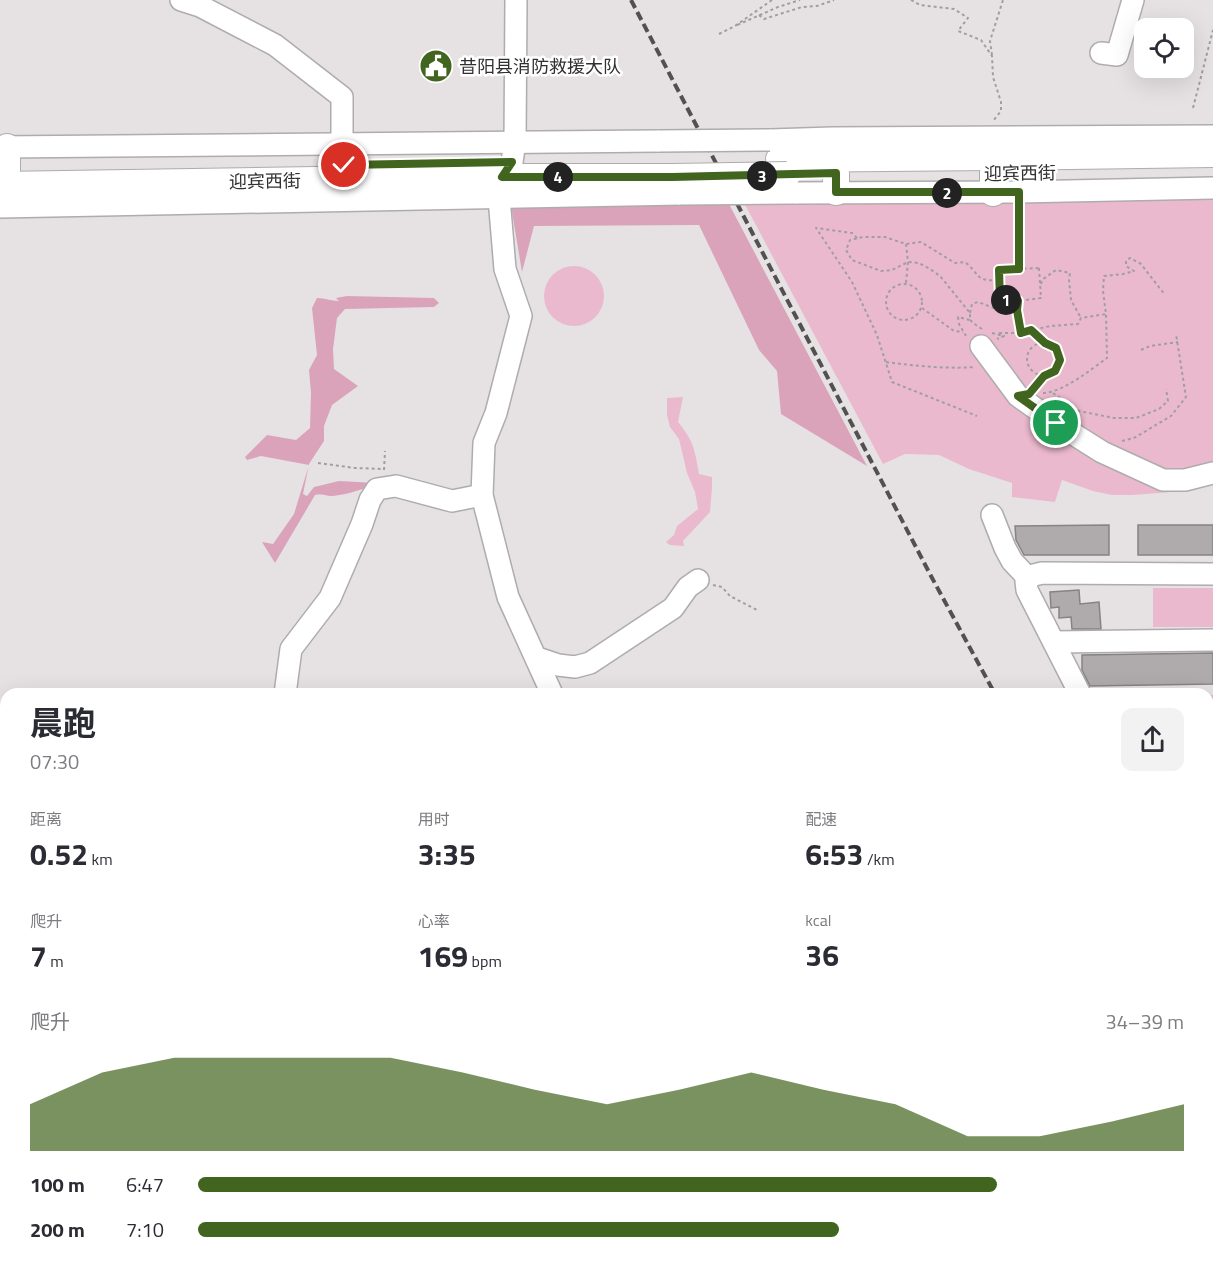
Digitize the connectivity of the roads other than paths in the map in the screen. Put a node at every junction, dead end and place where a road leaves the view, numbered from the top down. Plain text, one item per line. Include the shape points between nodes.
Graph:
1 (181, 0) edge
2 (1133, 0) edge
3 (510, 3) edge
4 (1101, 53) dead end
5 (1213, 136) edge
6 (342, 144) junction
7 (1213, 154) edge
8 (3, 164) edge
9 (834, 165) junction
10 (992, 165) junction
11 (783, 167) junction
12 (669, 168) junction
13 (507, 170) junction
14 (1213, 170) edge
15 (1213, 188) edge
16 (102, 194) junction
17 (0, 207) edge
18 (981, 346) road end
19 (1213, 473) edge
20 (482, 495) junction
21 (992, 515) dead end
22 (1213, 574) edge
23 (698, 580) road end
24 (1036, 581) junction
25 (1213, 640) edge
26 (1054, 642) junction
27 (537, 658) junction
28 (286, 688) edge
29 (550, 688) edge
30 (1077, 688) edge

1 - 6 street via 274,45 342,97
2 - 4 street via 1117,55
3 - 13 street
5 - 10 street
6 - 8 street
6 - 13 street
7 - 10 main road, 迎宾西街
8 - 13 main road, 迎宾西街
8 - 16 main road, 迎宾西街
9 - 10 main road, 迎宾西街
9 - 10 street
9 - 11 main road, 迎宾西街
9 - 11 street
10 - 14 main road, 迎宾西街
10 - 15 street via 1019,192
11 - 12 main road, 迎宾西街, bridge
11 - 12 street, bridge
12 - 13 main road, 迎宾西街
12 - 13 street
13 - 16 main road, 迎宾西街 via 217,192
13 - 20 street via 505,269 521,316 496,413 484,443
16 - 17 street
18 - 19 street via 1024,395 1056,423 1102,452 1163,480 1185,480
20 - 27 street via 508,597
20 - 28 street via 452,501 396,486 377,489 330,598 291,649
21 - 24 street via 1012,561
22 - 24 street via 1030,576
23 - 27 street via 673,608 590,663 575,667
24 - 26 street via 1026,581 1027,590
25 - 26 street
26 - 30 street
27 - 29 street

